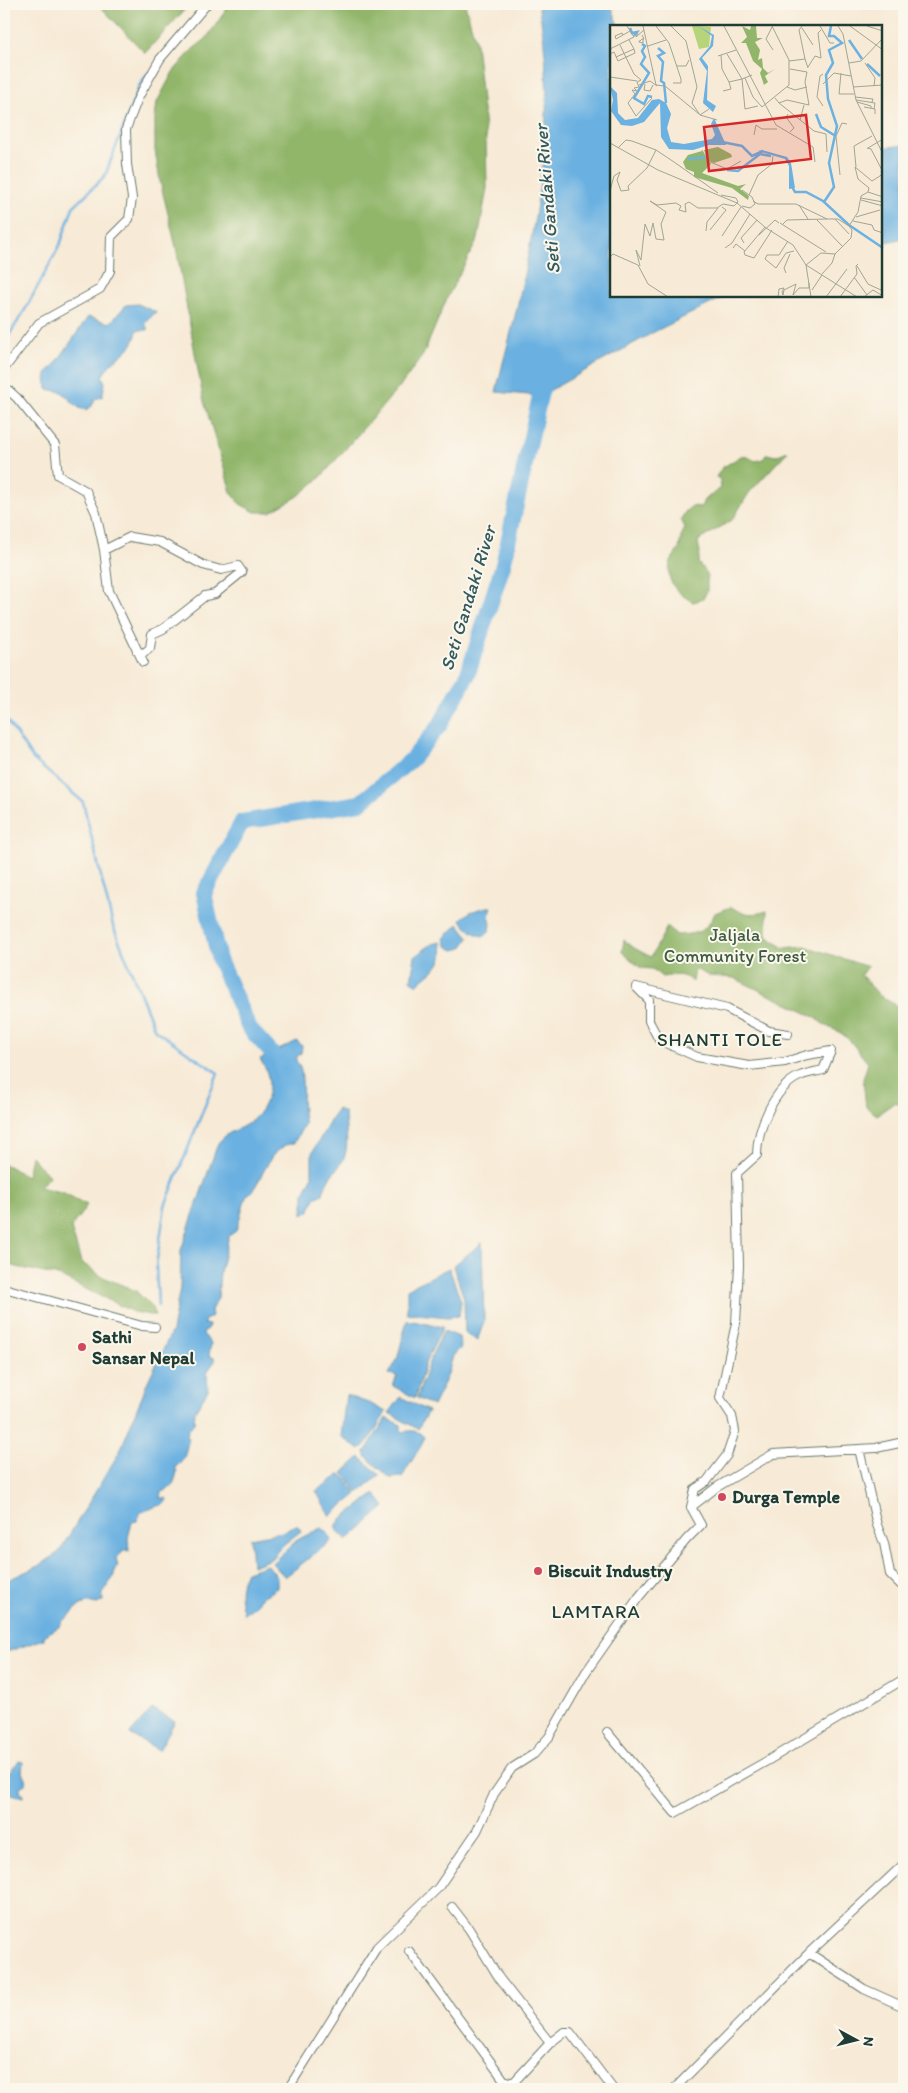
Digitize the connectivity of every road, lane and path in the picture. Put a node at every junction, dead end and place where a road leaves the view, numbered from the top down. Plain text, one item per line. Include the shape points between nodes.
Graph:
1 (207, 4) edge
2 (4, 370) edge
3 (104, 550) junction
4 (137, 651) junction
5 (143, 662) dead end
6 (788, 1034) dead end
7 (4, 1288) edge
8 (155, 1327) dead end
9 (904, 1442) edge
10 (859, 1449) junction
11 (690, 1507) junction
12 (904, 1584) edge
13 (904, 1679) edge
14 (607, 1732) dead end
15 (904, 1864) edge
16 (452, 1907) dead end
17 (409, 1951) dead end
18 (809, 1953) junction
19 (904, 2007) edge
20 (550, 2043) junction
21 (288, 2089) edge
22 (613, 2089) edge
23 (674, 2089) edge

1 - 2 street via 160,59 138,98 126,129 132,198 129,219 111,237 110,271 100,289 39,323
2 - 3 street via 5,387 54,446 58,475 86,491 96,513
3 - 4 street via 109,592
3 - 4 street via 130,537 160,542 203,565 221,570 238,566 242,572 215,594 206,596 152,634 150,648 144,653
4 - 5 street
6 - 11 street via 769,1031 726,1009 636,987 648,1000 648,1022 659,1040 697,1057 749,1066 785,1062 831,1051 822,1070 799,1076 782,1090 762,1124 757,1155 737,1173 739,1266 736,1323 720,1398 732,1416 735,1431 727,1455 707,1481 695,1489
7 - 8 street
9 - 10 street
10 - 11 street via 773,1454 716,1486
10 - 12 street via 890,1574 901,1585
11 - 21 street via 701,1525 638,1598 586,1672 548,1737 534,1754 512,1768 494,1794 477,1831 438,1888 377,1947
13 - 14 street via 675,1813
15 - 18 street
16 - 20 street via 500,1978
17 - 20 street via 504,2080 513,2083
18 - 19 street via 864,1989
18 - 23 street
20 - 22 street via 564,2032 570,2032

